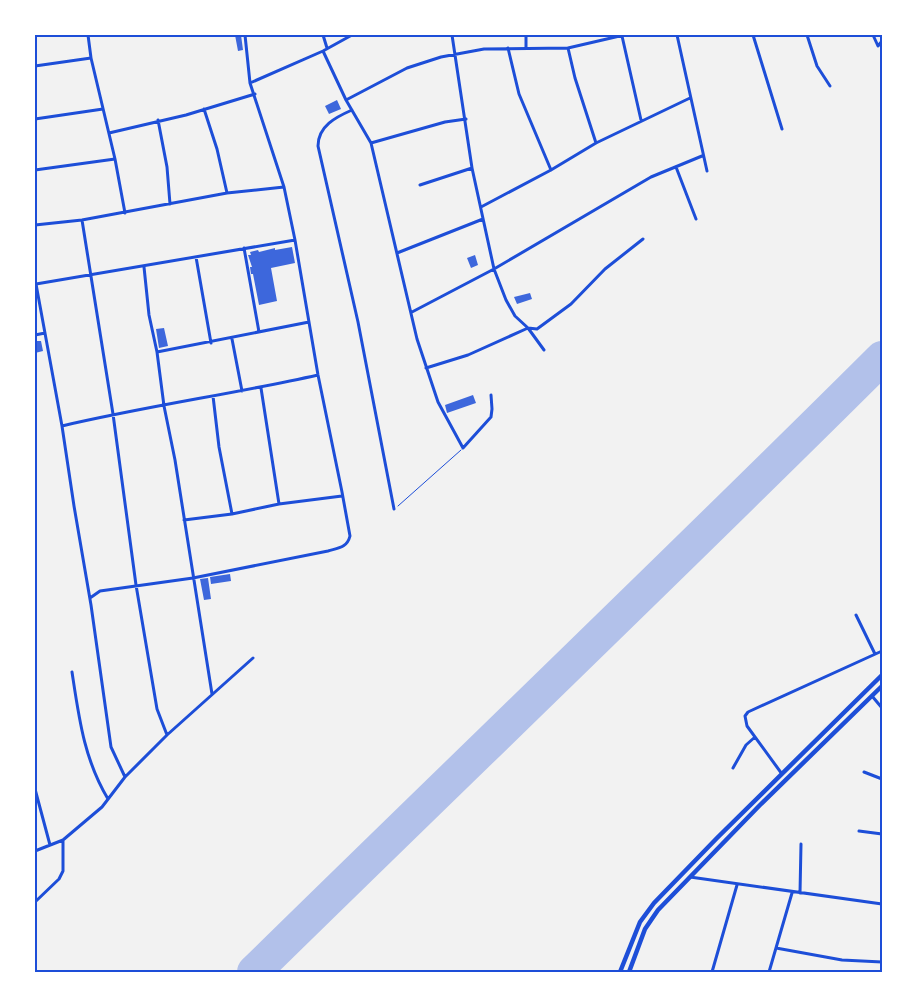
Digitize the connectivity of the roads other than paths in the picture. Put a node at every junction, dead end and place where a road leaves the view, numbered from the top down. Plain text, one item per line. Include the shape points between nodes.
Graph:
1 (88, 35) edge
2 (245, 35) edge
3 (323, 35) edge
4 (352, 35) edge
5 (452, 35) edge
6 (526, 35) edge
7 (623, 35) edge
8 (678, 35) edge
9 (754, 35) edge
10 (807, 35) edge
11 (873, 35) edge
12 (882, 41) edge
13 (327, 48) junction
14 (508, 48) junction
15 (526, 48) junction
16 (568, 48) junction
17 (323, 51) junction
18 (456, 54) junction
19 (91, 58) junction
20 (35, 66) edge
21 (250, 83) junction
22 (830, 86) dead end
23 (255, 94) junction
24 (690, 98) junction
25 (346, 100) junction
26 (204, 109) junction
27 (103, 110) junction
28 (352, 110) junction
29 (35, 119) edge
30 (466, 119) junction
31 (158, 120) junction
32 (641, 120) junction
33 (782, 129) dead end
34 (109, 132) junction
35 (596, 142) junction
36 (371, 143) junction
37 (702, 156) junction
38 (115, 159) junction
39 (676, 167) junction
40 (472, 168) junction
41 (35, 170) edge
42 (551, 170) junction
43 (707, 171) dead end
44 (420, 185) dead end
45 (284, 186) junction
46 (227, 193) junction
47 (170, 204) junction
48 (481, 208) junction
49 (124, 213) junction
50 (483, 218) junction
51 (696, 219) dead end
52 (82, 220) junction
53 (35, 225) edge
54 (643, 239) dead end
55 (296, 240) junction
56 (244, 248) junction
57 (397, 254) junction
58 (196, 257) junction
59 (144, 266) junction
60 (494, 269) junction
61 (90, 274) junction
62 (36, 284) edge
63 (412, 312) junction
64 (309, 322) junction
65 (528, 328) junction
66 (259, 332) junction
67 (45, 333) junction
68 (35, 335) edge
69 (232, 339) junction
70 (211, 343) junction
71 (544, 350) dead end
72 (157, 352) junction
73 (426, 368) junction
74 (318, 375) junction
75 (261, 388) junction
76 (242, 391) junction
77 (491, 395) dead end
78 (213, 396) junction
79 (164, 406) junction
80 (113, 414) junction
81 (62, 426) junction
82 (342, 496) junction
83 (280, 504) junction
84 (394, 509) road end
85 (232, 514) junction
86 (184, 520) junction
87 (192, 578) junction
88 (136, 585) junction
89 (90, 598) junction
90 (856, 615) dead end
91 (882, 651) edge
92 (875, 654) junction
93 (253, 658) dead end
94 (72, 672) dead end
95 (882, 675) edge
96 (882, 686) edge
97 (212, 694) junction
98 (872, 696) junction
99 (882, 708) edge
100 (167, 735) junction
101 (755, 737) junction
102 (732, 768) dead end
103 (864, 772) dead end
104 (782, 774) junction
105 (125, 777) junction
106 (882, 779) edge
107 (35, 789) edge
108 (108, 799) junction
109 (755, 800) junction
110 (760, 805) junction
111 (859, 831) dead end
112 (882, 834) edge
113 (63, 840) junction
114 (801, 844) dead end
115 (50, 845) junction
116 (35, 851) edge
117 (689, 877) junction
118 (737, 885) junction
119 (792, 892) junction
120 (800, 893) junction
121 (35, 902) edge
122 (882, 904) edge
123 (776, 948) junction
124 (882, 962) edge
125 (620, 972) edge
126 (629, 972) edge
127 (712, 972) edge
128 (768, 972) edge

1 - 19 street
2 - 21 street
3 - 13 street
4 - 13 street
5 - 18 street
6 - 15 street
7 - 16 street
7 - 32 street
8 - 24 street
9 - 33 street
10 - 22 street via 817,66
11 - 12 street via 878,46
13 - 17 street
14 - 15 street
14 - 18 street
14 - 42 street via 520,94
15 - 16 street
16 - 35 street
17 - 21 street
17 - 25 street
18 - 25 street via 407,68
18 - 30 street
19 - 20 street
19 - 27 street
21 - 23 street
23 - 26 street
23 - 45 street
24 - 32 street
24 - 37 street
25 - 28 street
26 - 31 street
26 - 46 street
27 - 29 street
27 - 34 street
28 - 36 street
28 - 84 street via 323,128 318,146 358,322
30 - 36 street
30 - 40 street
31 - 34 street
31 - 47 street
32 - 35 street
34 - 38 street
35 - 42 street
36 - 57 street
37 - 39 street
37 - 43 street
38 - 41 street
38 - 49 street
39 - 51 street
39 - 60 street via 651,177
40 - 44 street
40 - 48 street
42 - 48 street
45 - 46 street
45 - 55 street
46 - 47 street
47 - 49 street
48 - 50 street
49 - 52 street
50 - 57 street
50 - 60 street
52 - 53 street
52 - 61 street
54 - 65 street via 604,269 571,304 538,329
55 - 56 street
55 - 64 street
56 - 58 street
56 - 66 street
57 - 63 street
58 - 59 street
58 - 70 street
59 - 61 street
59 - 72 street
60 - 63 street
60 - 65 street via 515,316
61 - 62 street
61 - 80 street
62 - 67 street
63 - 73 street
64 - 66 street
64 - 74 street
65 - 71 street
65 - 73 street via 468,355
66 - 69 street
67 - 68 street
67 - 81 street
69 - 70 street
69 - 76 street
70 - 72 street
72 - 79 street
73 - 77 street via 438,402 463,448 491,417
74 - 75 street
74 - 82 street
75 - 76 street
75 - 83 street
76 - 78 street
78 - 79 street
78 - 85 street
79 - 80 street
79 - 86 street
80 - 81 street
80 - 88 street
81 - 89 street
82 - 83 street
82 - 87 street via 350,536 346,546
83 - 85 street
85 - 86 street
86 - 87 street
87 - 88 street
87 - 97 street
88 - 89 street via 100,591
88 - 100 street via 157,709
89 - 105 street via 111,747
90 - 92 street
91 - 92 street
92 - 101 street via 748,712 745,722
93 - 97 street
94 - 108 street via 88,757
95 - 104 main road
96 - 98 main road
97 - 100 street
98 - 99 street
98 - 110 main road
100 - 105 street
101 - 102 street
101 - 104 street
103 - 106 street
104 - 109 main road
105 - 108 street
107 - 115 street
108 - 113 street
109 - 110 main road
109 - 125 main road via 647,911
110 - 117 main road
111 - 112 street
113 - 115 street
113 - 121 street via 63,871
114 - 120 street
115 - 116 street
117 - 118 street
117 - 126 main road via 651,919
118 - 119 street
118 - 127 street
119 - 120 street
119 - 123 street
120 - 122 street
123 - 124 street via 842,960
123 - 128 street

